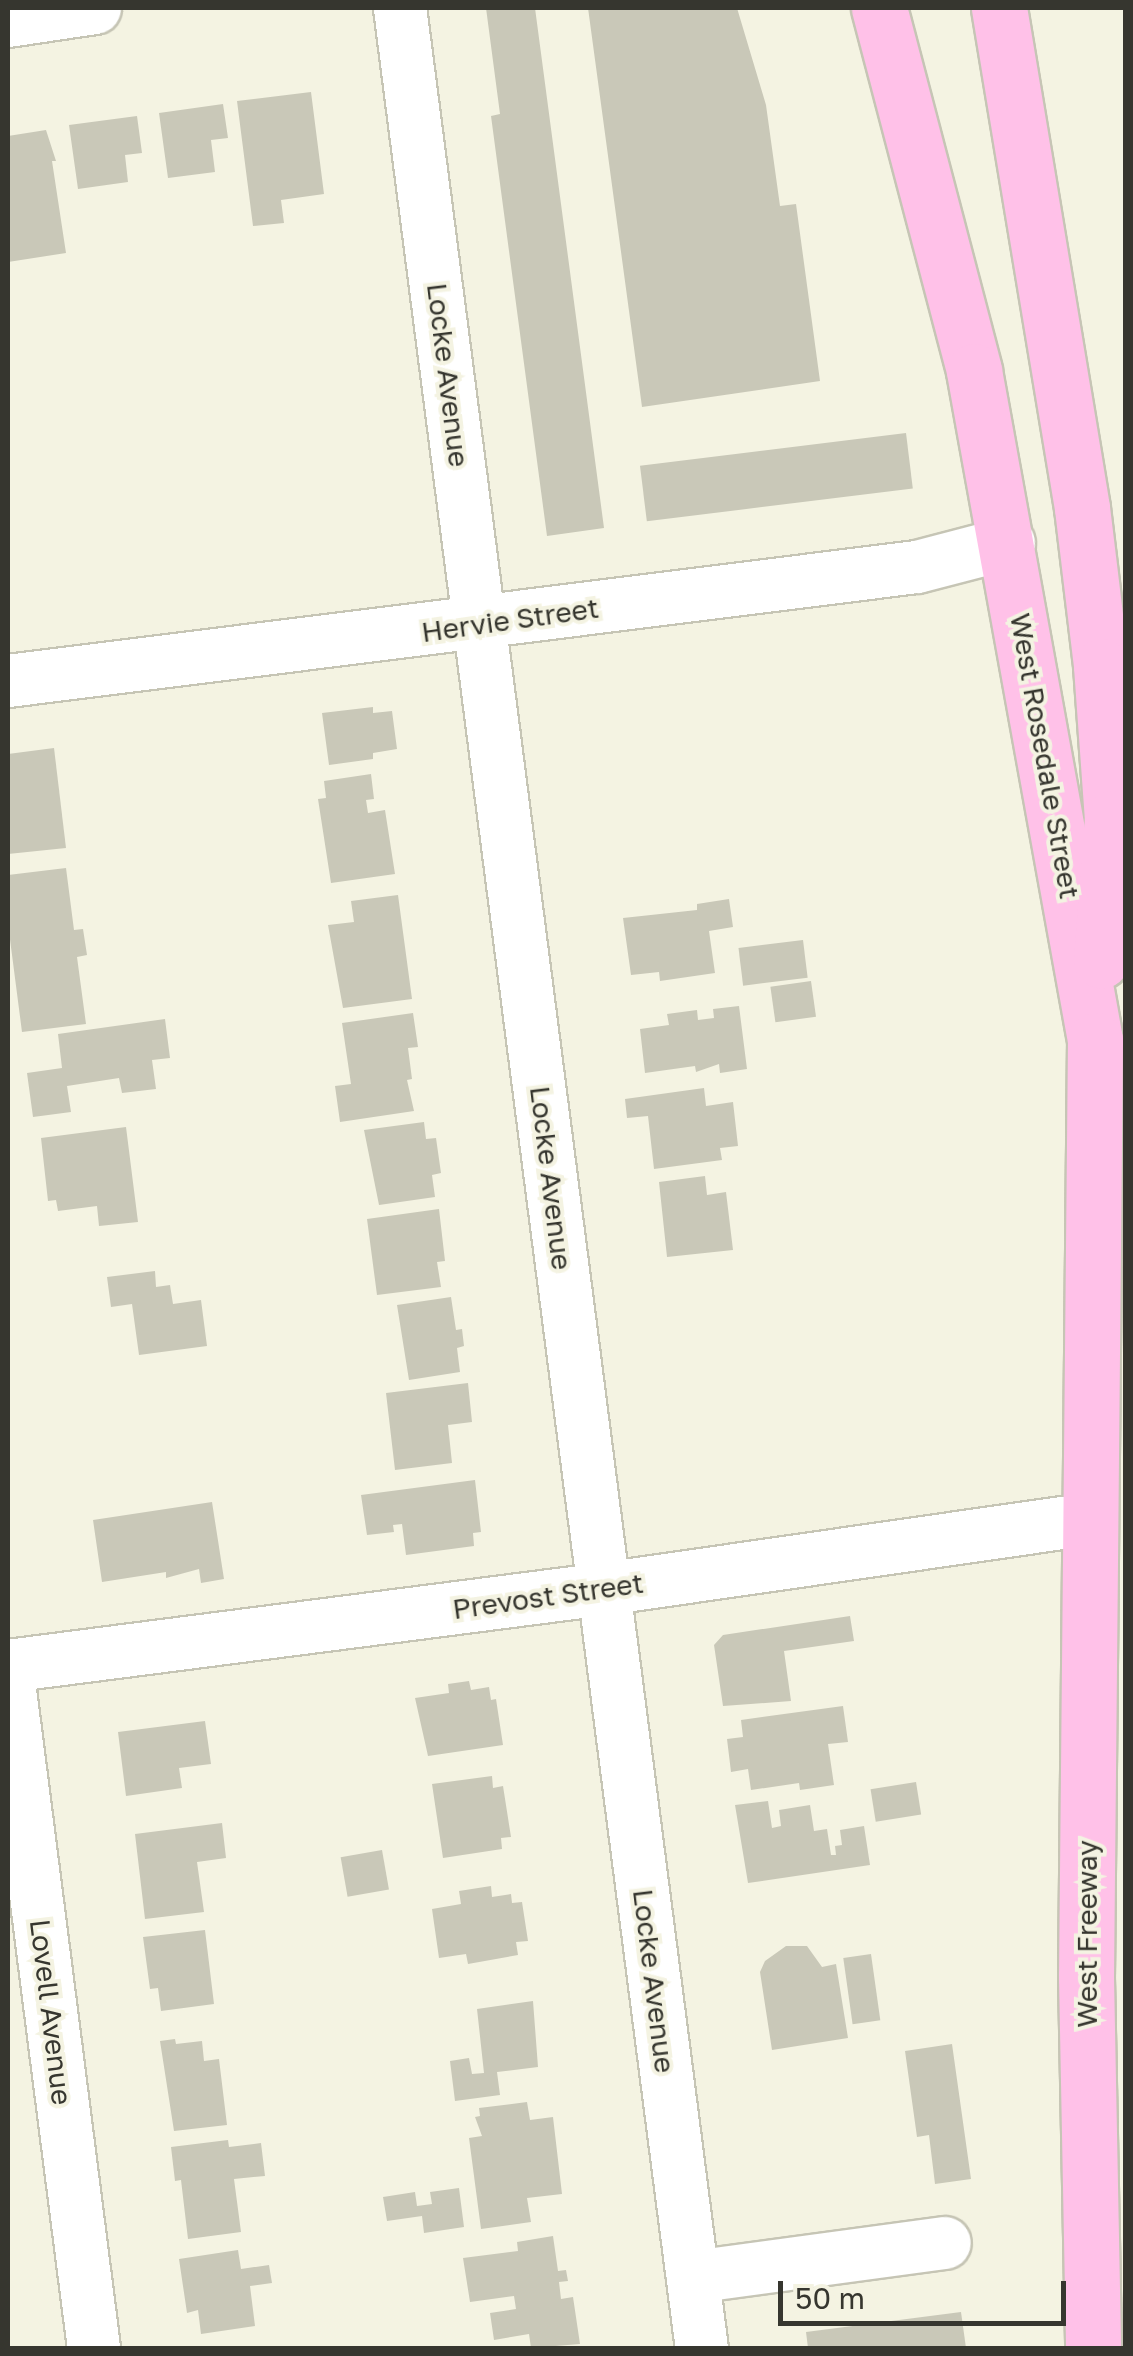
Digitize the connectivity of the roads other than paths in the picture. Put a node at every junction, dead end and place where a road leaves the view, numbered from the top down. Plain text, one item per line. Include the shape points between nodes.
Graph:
1 (95, 8) edge
2 (400, 8) edge
3 (879, 8) edge
4 (998, 8) edge
5 (8, 21) edge
6 (1008, 543) junction
7 (480, 624) junction
8 (8, 681) edge
9 (1094, 1040) junction
10 (1087, 1519) junction
11 (604, 1589) junction
12 (8, 1666) edge
13 (8, 1675) edge
14 (945, 2243) dead end
15 (692, 2277) junction
16 (94, 2348) edge
17 (702, 2348) edge
18 (1093, 2348) edge

1 - 5 street
2 - 7 street, Locke Avenue
3 - 6 main road, West Rosedale Street via 974,371
4 - 9 main road via 1082,508 1101,666 1112,818
6 - 7 street, Hervie Street via 917,567
6 - 9 main road, West Rosedale Street
7 - 8 street, Hervie Street
7 - 11 street, Locke Avenue
9 - 10 main road, West Rosedale Street
10 - 11 street, Prevost Street
10 - 18 main road, West Freeway
11 - 12 street, Prevost Street
11 - 15 street, Locke Avenue
13 - 16 street, Lovell Avenue
14 - 15 street
15 - 17 street, Locke Avenue

